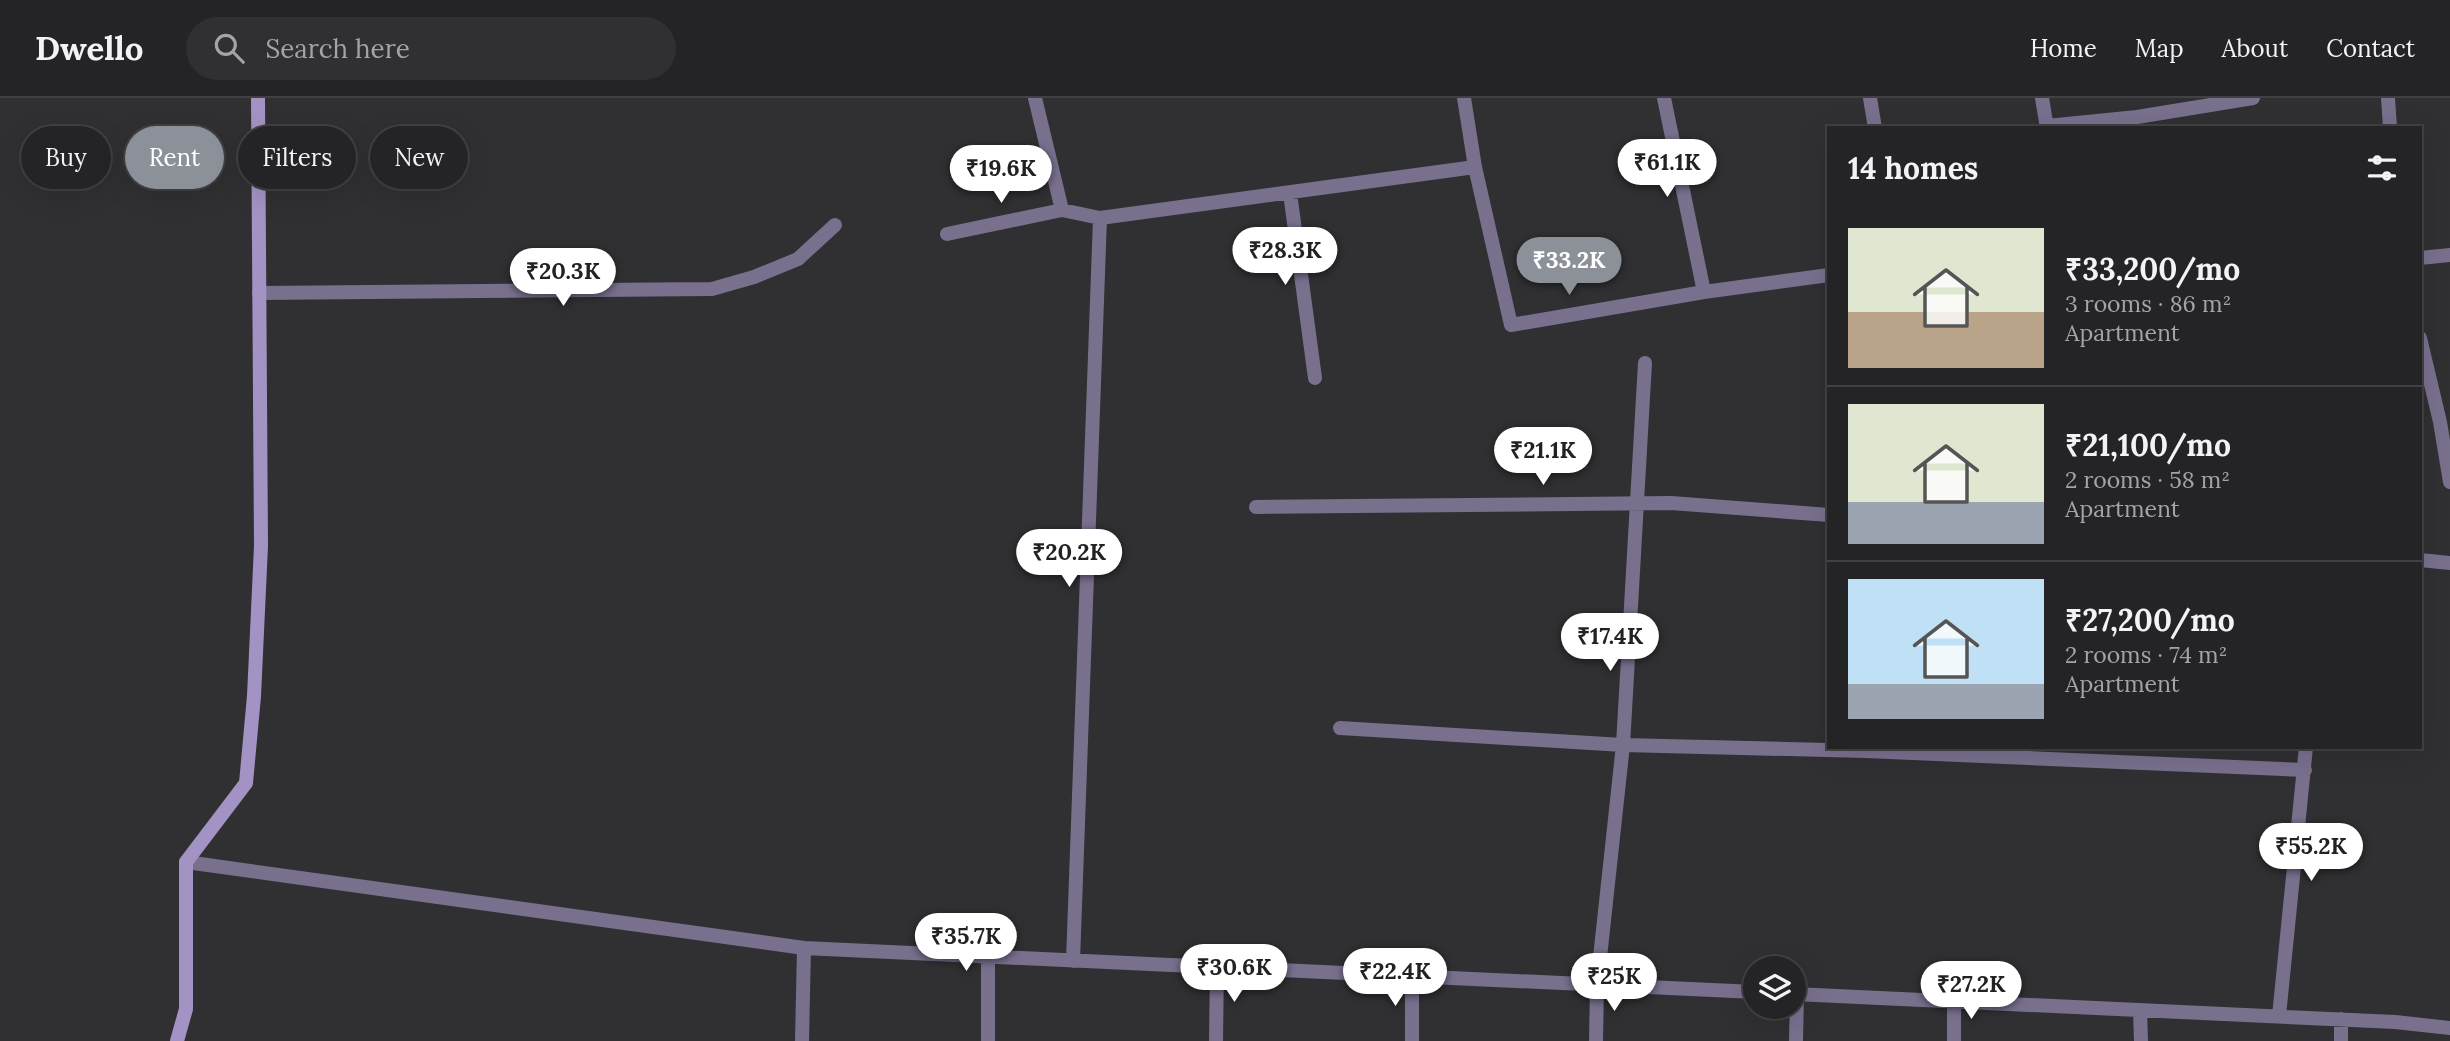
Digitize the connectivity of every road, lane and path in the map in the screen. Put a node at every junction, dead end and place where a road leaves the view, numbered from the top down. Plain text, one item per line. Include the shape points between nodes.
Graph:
1 (258, 98) edge
2 (1035, 98) edge
3 (1464, 98) edge
4 (1664, 98) edge
5 (1870, 98) edge
6 (2042, 98) edge
7 (2388, 98) edge
8 (2243, 99) edge
9 (1875, 126) edge
10 (2047, 126) edge
11 (2056, 126) edge
12 (2390, 126) edge
13 (1475, 167) junction
14 (1290, 192) junction
15 (1062, 210) junction
16 (1100, 218) junction
17 (835, 225) dead end
18 (947, 234) dead end
19 (2450, 255) edge
20 (2422, 258) edge
21 (1827, 275) edge
22 (1704, 292) junction
23 (259, 293) junction
24 (2422, 345) edge
25 (1645, 363) dead end
26 (1315, 378) dead end
27 (2445, 421) edge
28 (2450, 482) edge
29 (1638, 503) junction
30 (1256, 508) dead end
31 (1827, 515) edge
32 (2422, 560) edge
33 (2450, 563) edge
34 (1340, 729) dead end
35 (1623, 745) junction
36 (2306, 749) edge
37 (2305, 770) junction
38 (186, 862) junction
39 (804, 948) junction
40 (988, 957) junction
41 (1073, 961) junction
42 (1217, 967) junction
43 (1412, 976) junction
44 (1597, 985) junction
45 (1743, 991) edge
46 (1806, 994) edge
47 (1954, 1001) junction
48 (2140, 1010) junction
49 (2279, 1016) junction
50 (1796, 1019) edge
51 (2341, 1019) junction
52 (2450, 1028) edge
53 (177, 1041) edge
54 (802, 1041) edge
55 (988, 1041) edge
56 (1216, 1041) edge
57 (1412, 1041) edge
58 (1596, 1041) edge
59 (1796, 1041) edge
60 (1954, 1041) edge
61 (2141, 1041) edge
62 (2341, 1041) edge

1 - 23 street
2 - 15 street
3 - 13 street
4 - 22 street
5 - 9 street
6 - 10 street
7 - 12 street
8 - 11 street
13 - 14 street
13 - 22 street via 1511,325
14 - 16 street
14 - 26 street
15 - 16 street
15 - 18 street
16 - 41 street
17 - 23 street via 799,258 712,289
19 - 20 street
21 - 22 street
23 - 38 street via 261,546 246,783
24 - 27 street
25 - 29 street
27 - 28 street
29 - 30 street
29 - 31 street
29 - 35 street
32 - 33 street
34 - 35 street
35 - 37 street
35 - 44 street
36 - 37 street
37 - 49 street
38 - 39 street
38 - 53 street via 186,1009
39 - 40 street
39 - 54 street
40 - 41 street
40 - 55 street
41 - 42 street
42 - 43 street
42 - 56 street
43 - 44 street
43 - 57 street
44 - 45 street
44 - 58 street
46 - 47 street
47 - 48 street
47 - 60 street
48 - 49 street
48 - 61 street
49 - 51 street
50 - 59 street
51 - 52 street
51 - 62 street

